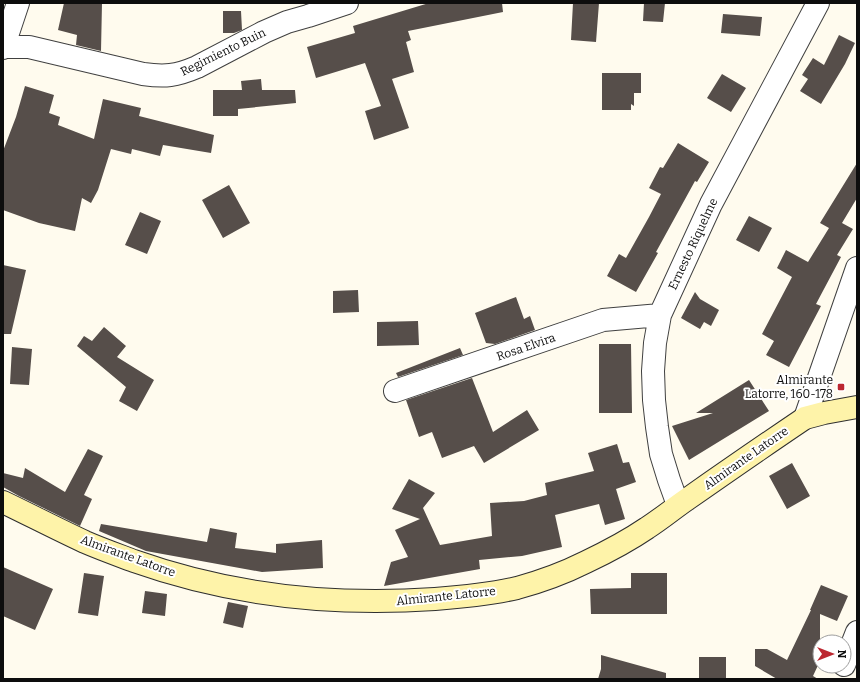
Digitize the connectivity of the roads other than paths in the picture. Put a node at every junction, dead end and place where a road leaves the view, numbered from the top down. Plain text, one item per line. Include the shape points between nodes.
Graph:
1 (18, 3) edge
2 (347, 3) edge
3 (818, 3) edge
4 (3, 48) edge
5 (857, 268) edge
6 (660, 315) junction
7 (395, 392) dead end
8 (857, 407) edge
9 (804, 418) junction
10 (3, 502) edge
11 (678, 505) junction
12 (857, 632) edge
13 (852, 645) edge

1 - 4 street
2 - 4 street, Regimiento Buin via 287,22 176,75 143,74 30,47
3 - 6 street, Ernesto Riquelme via 711,204
5 - 9 street
6 - 7 street, Rosa Elvira via 603,320
6 - 11 street, Ernesto Riquelme via 653,371 654,400 661,454
8 - 9 main road, Almirante Latorre
9 - 11 main road, Almirante Latorre
10 - 11 main road, Almirante Latorre via 87,543 135,562 185,576 235,588 287,596 385,601 451,597 517,588 585,563 649,527
12 - 13 street

